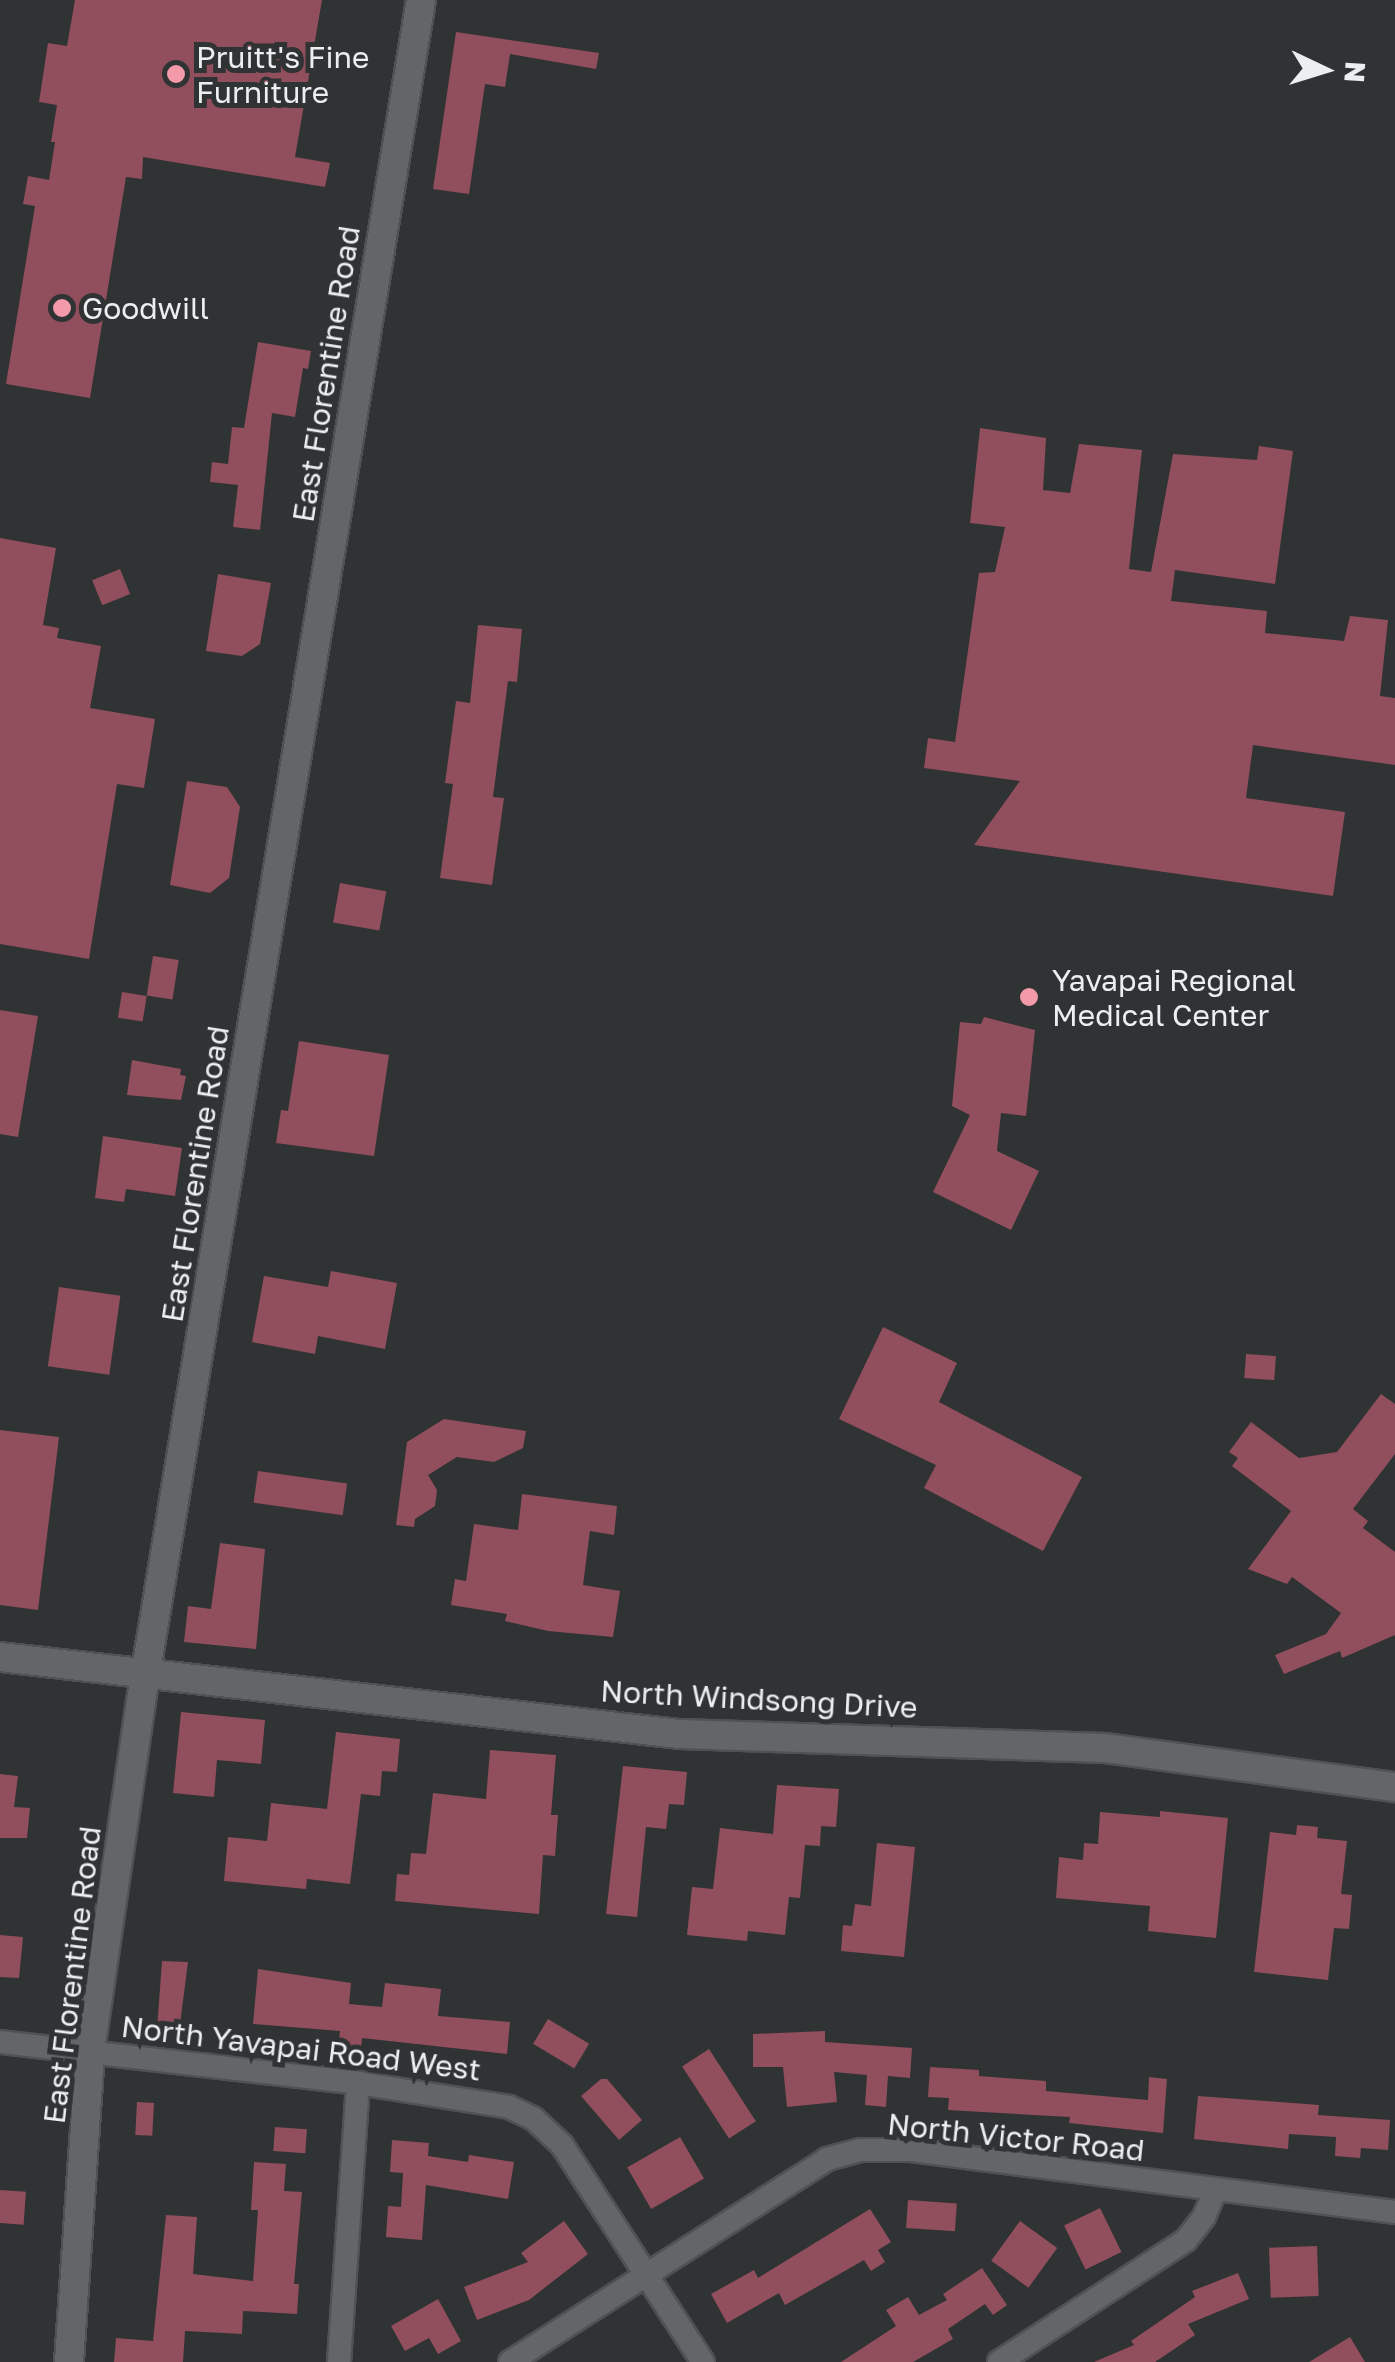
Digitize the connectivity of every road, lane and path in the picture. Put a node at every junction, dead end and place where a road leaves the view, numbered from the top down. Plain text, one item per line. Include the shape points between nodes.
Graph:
1 (421, 0) edge
2 (0, 1657) edge
3 (146, 1673) junction
4 (1395, 1787) edge
5 (0, 2042) edge
6 (90, 2051) junction
7 (358, 2082) junction
8 (1214, 2190) junction
9 (1395, 2212) edge
10 (647, 2273) junction
11 (69, 2362) edge
12 (339, 2362) edge
13 (510, 2362) edge
14 (703, 2362) edge
15 (999, 2362) edge

1 - 3 street, East Florentine Road
2 - 3 street, North Windsong Drive
3 - 4 street, North Windsong Drive via 680,1734 1104,1748
3 - 6 street, East Florentine Road
5 - 6 street, North Yavapai Road West
6 - 7 street, North Yavapai Road West
6 - 11 street, East Florentine Road
7 - 10 street, North Yavapai Road West via 469,2097 533,2118 584,2174
7 - 12 street
8 - 9 street, North Victor Road
8 - 10 street, North Victor Road via 911,2150 861,2150 828,2158
8 - 15 street via 1186,2240
10 - 13 street, North Victor Road
10 - 14 street

